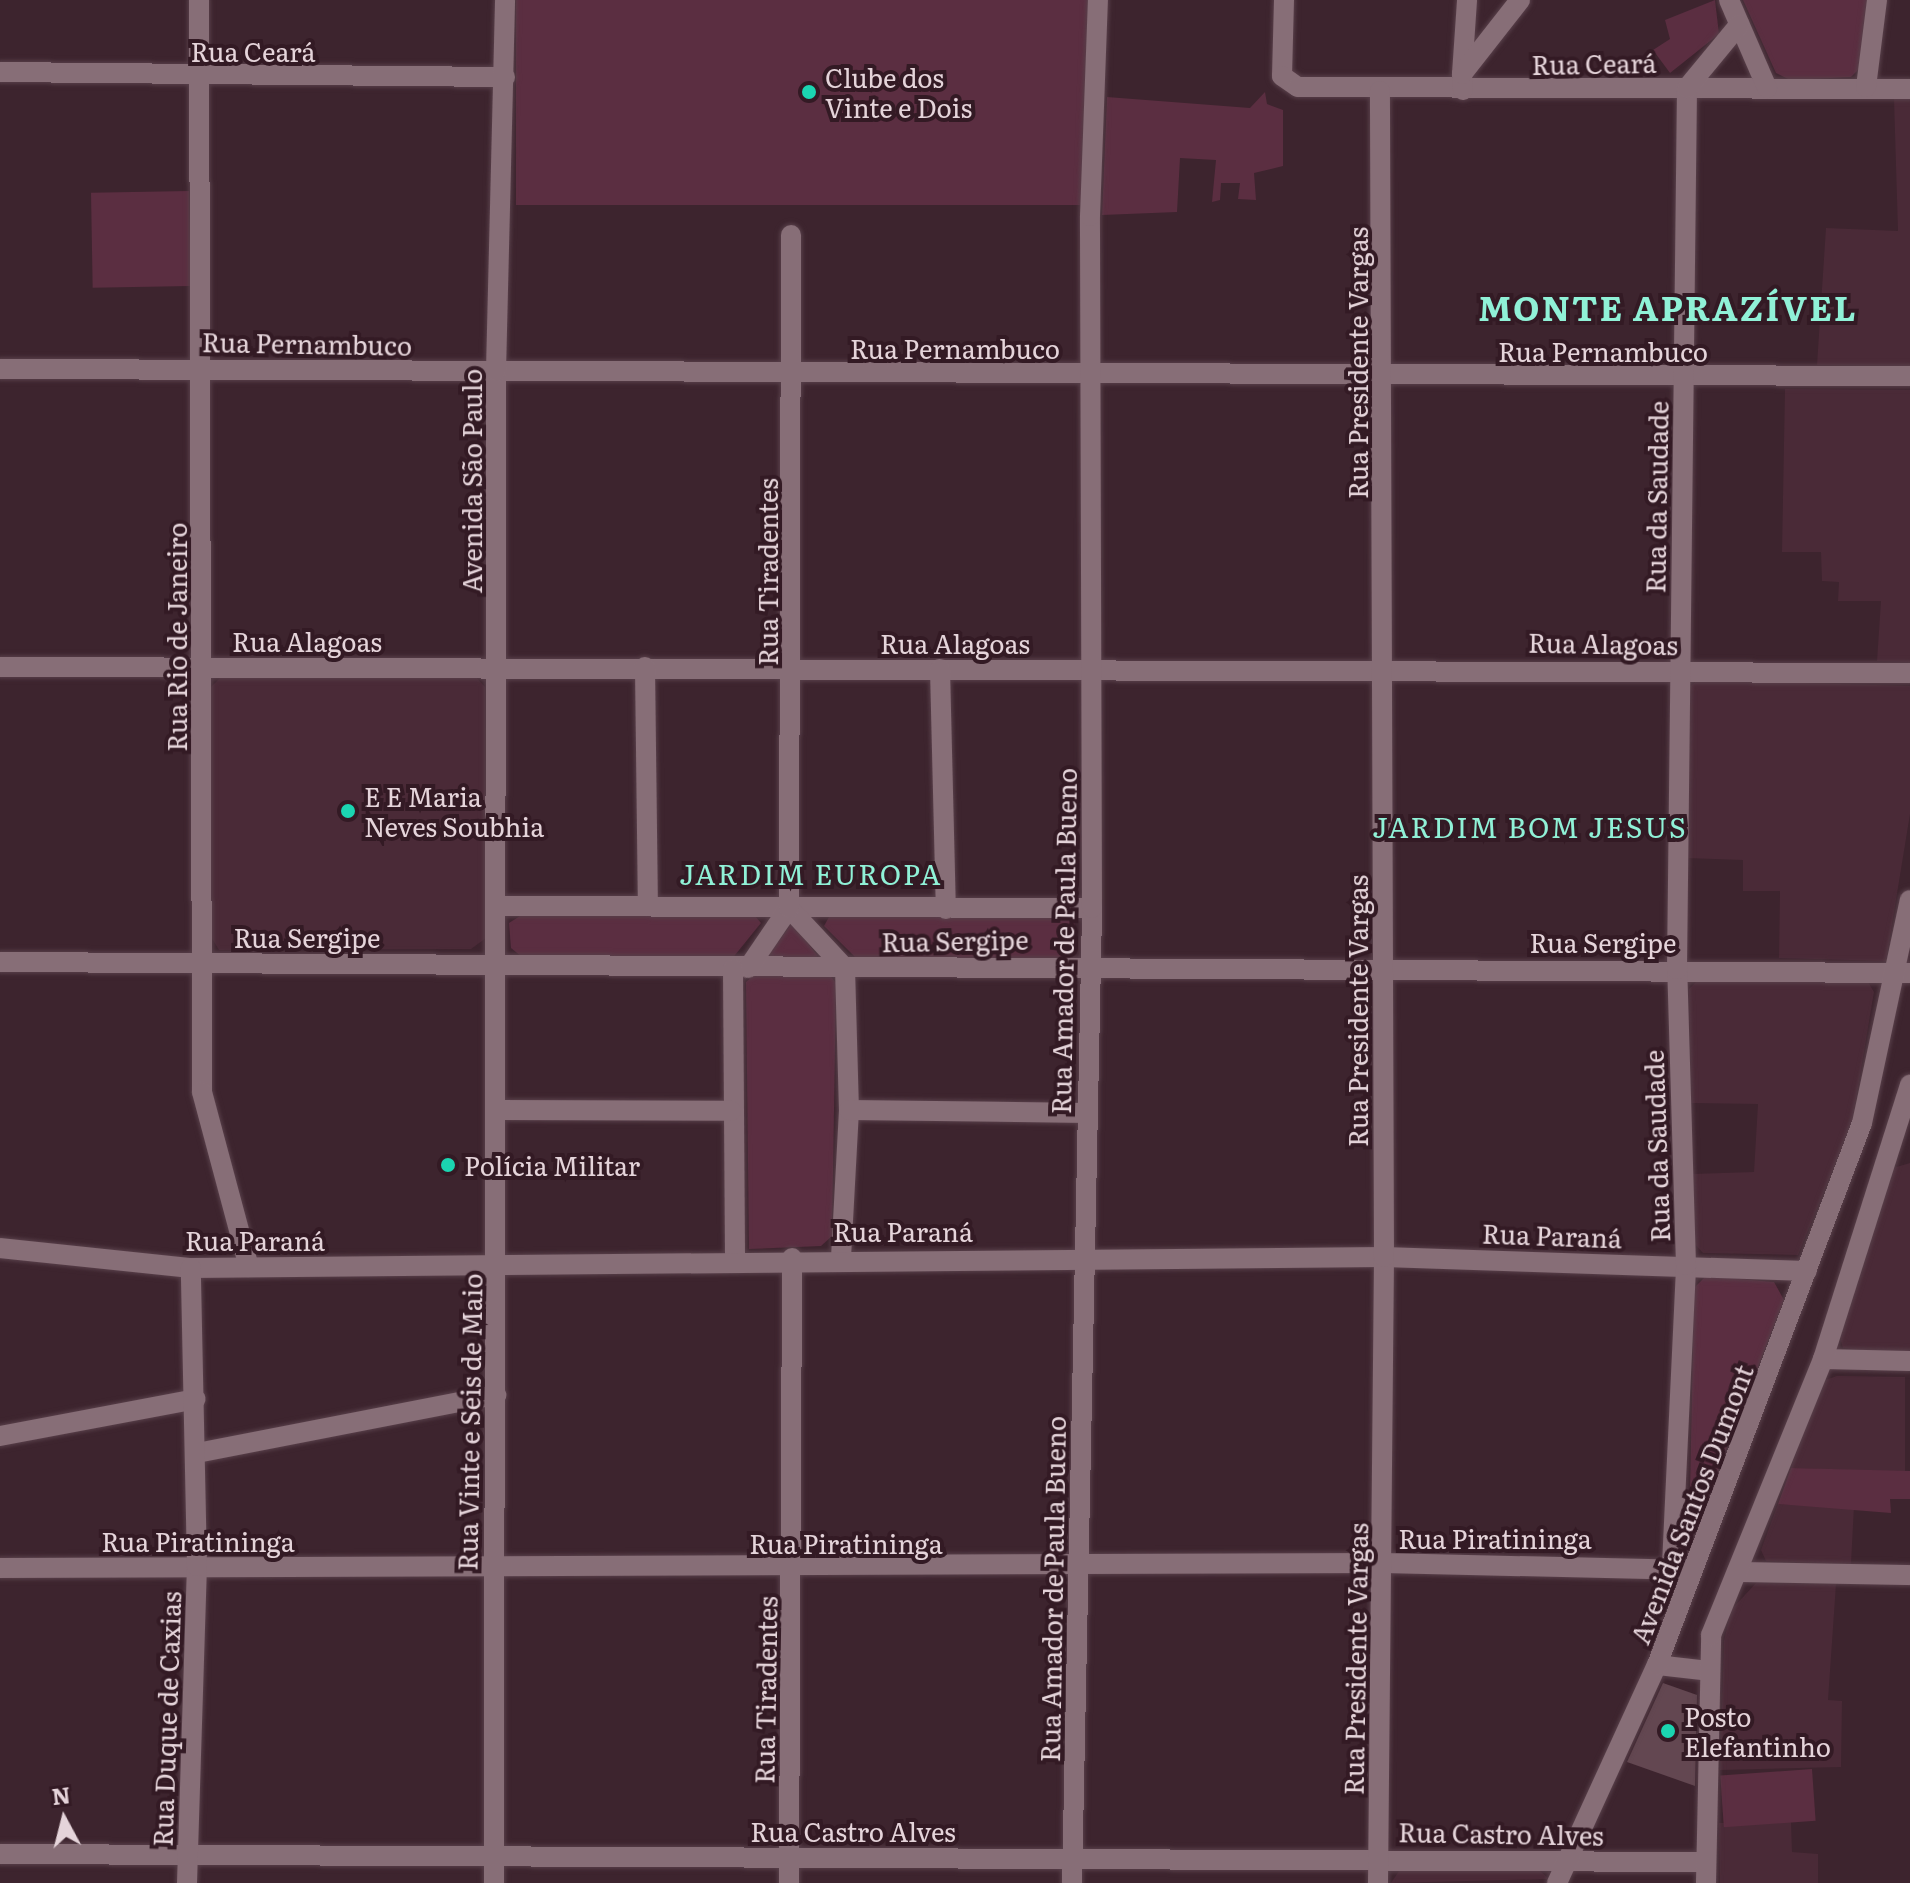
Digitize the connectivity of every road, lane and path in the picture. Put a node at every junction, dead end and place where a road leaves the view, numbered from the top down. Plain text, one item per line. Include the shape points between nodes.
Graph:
1 (199, 0) edge
2 (505, 0) edge
3 (1098, 0) edge
4 (1284, 0) edge
5 (1467, 0) edge
6 (1520, 0) edge
7 (1729, 0) edge
8 (1877, 0) edge
9 (1739, 25) junction
10 (0, 72) edge
11 (200, 77) junction
12 (505, 77) junction
13 (1463, 82) junction
14 (1866, 87) junction
15 (1687, 88) junction
16 (1767, 88) junction
17 (1910, 89) edge
18 (1380, 91) junction
19 (791, 235) dead end
20 (201, 368) junction
21 (0, 369) edge
22 (496, 371) junction
23 (793, 373) junction
24 (1090, 375) junction
25 (1910, 376) edge
26 (1384, 377) junction
27 (1685, 377) junction
28 (498, 666) junction
29 (0, 667) edge
30 (645, 667) junction
31 (1384, 667) junction
32 (204, 668) junction
33 (794, 669) junction
34 (940, 669) junction
35 (1091, 670) junction
36 (1678, 670) junction
37 (1910, 673) edge
38 (1910, 900) edge
39 (497, 906) junction
40 (648, 906) junction
41 (789, 908) junction
42 (1092, 908) junction
43 (946, 909) junction
44 (0, 962) edge
45 (199, 963) junction
46 (497, 963) junction
47 (1091, 964) junction
48 (1383, 967) junction
49 (740, 968) junction
50 (845, 968) junction
51 (1677, 969) junction
52 (1901, 973) edge
53 (1910, 1084) edge
54 (499, 1110) junction
55 (849, 1110) junction
56 (731, 1111) junction
57 (1087, 1113) junction
58 (1906, 1120) edge
59 (1862, 1123) junction
60 (1900, 1154) edge
61 (0, 1248) edge
62 (841, 1257) junction
63 (1384, 1257) junction
64 (735, 1258) junction
65 (792, 1258) junction
66 (1087, 1258) junction
67 (498, 1263) junction
68 (1686, 1265) junction
69 (249, 1267) junction
70 (191, 1268) junction
71 (1807, 1271) junction
72 (1823, 1359) junction
73 (1910, 1361) edge
74 (496, 1395) junction
75 (196, 1399) junction
76 (0, 1436) edge
77 (197, 1453) junction
78 (1383, 1563) junction
79 (197, 1566) junction
80 (1079, 1567) junction
81 (1682, 1567) junction
82 (0, 1568) edge
83 (492, 1568) junction
84 (792, 1570) junction
85 (1737, 1572) junction
86 (1910, 1575) edge
87 (1657, 1665) junction
88 (1710, 1671) junction
89 (0, 1854) edge
90 (789, 1856) junction
91 (1072, 1856) junction
92 (1378, 1856) junction
93 (187, 1858) junction
94 (1566, 1860) junction
95 (494, 1861) junction
96 (1706, 1873) edge
97 (187, 1883) edge
98 (494, 1883) edge
99 (789, 1883) edge
100 (1072, 1883) edge
101 (1378, 1883) edge
102 (1557, 1883) edge

1 - 11 street, Rua Rio de Janeiro
2 - 12 street, Avenida São Paulo
3 - 24 street, Rua Amador de Paula Bueno
4 - 18 street, Rua Ceará via 1282,76 1298,87
5 - 13 street
6 - 13 street
7 - 9 street
8 - 14 street
9 - 15 street
9 - 16 street
10 - 11 street, Rua Ceará
11 - 12 street, Rua Ceará
11 - 20 street, Rua Rio de Janeiro
12 - 22 street, Avenida São Paulo
13 - 15 street, Rua Ceará
13 - 18 street, Rua Ceará
14 - 16 street, Rua Ceará
14 - 17 street, Rua Ceará
15 - 16 street, Rua Ceará
15 - 27 street, Rua da Saudade
18 - 26 street, Rua Presidente Vargas
19 - 23 street, Rua Tiradentes
20 - 21 street, Rua Pernambuco
20 - 22 street, Rua Pernambuco
20 - 32 street, Rua Rio de Janeiro
22 - 23 street, Rua Pernambuco
22 - 28 street, Avenida São Paulo
23 - 24 street, Rua Pernambuco
23 - 33 street, Rua Tiradentes
24 - 26 street, Rua Pernambuco
24 - 35 street, Rua Amador de Paula Bueno
25 - 27 street, Rua Pernambuco
26 - 27 street, Rua Pernambuco
26 - 31 street, Rua Presidente Vargas
27 - 36 street, Rua da Saudade
28 - 30 street, Rua Alagoas
28 - 32 street, Rua Alagoas
28 - 39 street, Avenida São Paulo
29 - 32 street, Rua Alagoas
30 - 33 street, Rua Alagoas
30 - 40 street
31 - 35 street, Rua Alagoas
31 - 36 street, Rua Alagoas
31 - 48 street, Rua Presidente Vargas
32 - 45 street, Rua Rio de Janeiro
33 - 34 street, Rua Alagoas
33 - 41 street, Rua Tiradentes
34 - 35 street, Rua Alagoas
34 - 43 street
35 - 42 street, Rua Amador de Paula Bueno
36 - 37 street, Rua Alagoas
36 - 51 street, Rua da Saudade
38 - 52 street, Avenida Santos Dumont
39 - 40 street, Rua Sergipe
39 - 46 street, Avenida São Paulo
40 - 41 street, Rua Sergipe
41 - 43 street, Rua Sergipe
41 - 49 street
41 - 50 street
42 - 43 street, Rua Sergipe
42 - 47 street, Rua Amador de Paula Bueno
44 - 45 street, Rua Sergipe
45 - 46 street, Rua Sergipe
45 - 69 street, Rua Rio de Janeiro via 202,1092
46 - 49 street, Rua Sergipe
46 - 54 street, Rua Vinte e Seis de Maio
47 - 48 street, Rua Sergipe
47 - 50 street, Rua Sergipe
47 - 57 street, Rua Amador de Paula Bueno
48 - 51 street, Rua Sergipe
48 - 63 street, Rua Presidente Vargas
49 - 50 street, Rua Sergipe
49 - 56 street
50 - 55 street
51 - 52 street, Rua Sergipe
51 - 68 street, Rua da Saudade
52 - 59 street, Avenida Santos Dumont
53 - 58 street
54 - 56 street
54 - 67 street, Rua Vinte e Seis de Maio
55 - 57 street
55 - 62 street
56 - 64 street
57 - 66 street, Rua Amador de Paula Bueno
58 - 59 street
58 - 60 street
59 - 71 street, Avenida Santos Dumont
60 - 72 street
61 - 70 street, Rua Paraná
62 - 65 street, Rua Paraná
62 - 66 street, Rua Paraná
63 - 66 street, Rua Paraná
63 - 68 street, Rua Paraná
63 - 78 street, Rua Presidente Vargas
64 - 65 street, Rua Paraná
64 - 67 street, Rua Paraná
65 - 84 street, Rua Tiradentes
66 - 80 street, Rua Amador de Paula Bueno
67 - 69 street, Rua Paraná
67 - 74 street, Rua Vinte e Seis de Maio
68 - 71 street, Rua Paraná
68 - 81 street, Rua da Saudade
69 - 70 street, Rua Paraná
70 - 75 street, Rua Duque de Caxias
71 - 81 street, Avenida Santos Dumont
72 - 73 street
72 - 85 street
74 - 77 street
74 - 83 street, Rua Vinte e Seis de Maio
75 - 76 street
75 - 77 street, Rua Duque de Caxias
77 - 79 street, Rua Duque de Caxias
78 - 80 street, Rua Piratininga
78 - 81 street, Rua Piratininga
78 - 92 street, Rua Presidente Vargas
79 - 82 street, Rua Piratininga
79 - 83 street, Rua Piratininga
79 - 93 street, Rua Duque de Caxias
80 - 84 street, Rua Piratininga
80 - 91 street, Rua Amador de Paula Bueno
81 - 87 street, Avenida Santos Dumont
83 - 84 street, Rua Piratininga
83 - 95 street, Rua Vinte e Seis de Maio
84 - 90 street, Rua Tiradentes
85 - 86 street
85 - 88 street via 1711,1635
87 - 88 street, Avenida Santos Dumont
87 - 94 street
88 - 96 street
89 - 93 street, Rua Castro Alves
90 - 91 street, Rua Castro Alves
90 - 95 street, Rua Castro Alves
90 - 99 street, Rua Tiradentes
91 - 92 street, Rua Castro Alves
91 - 100 street, Rua Amador de Paula Bueno
92 - 94 street, Rua Castro Alves
92 - 101 street, Rua Presidente Vargas
93 - 95 street, Rua Castro Alves
93 - 97 street, Rua Duque de Caxias
94 - 96 street, Rua Castro Alves
94 - 102 street
95 - 98 street, Rua Vinte e Seis de Maio

